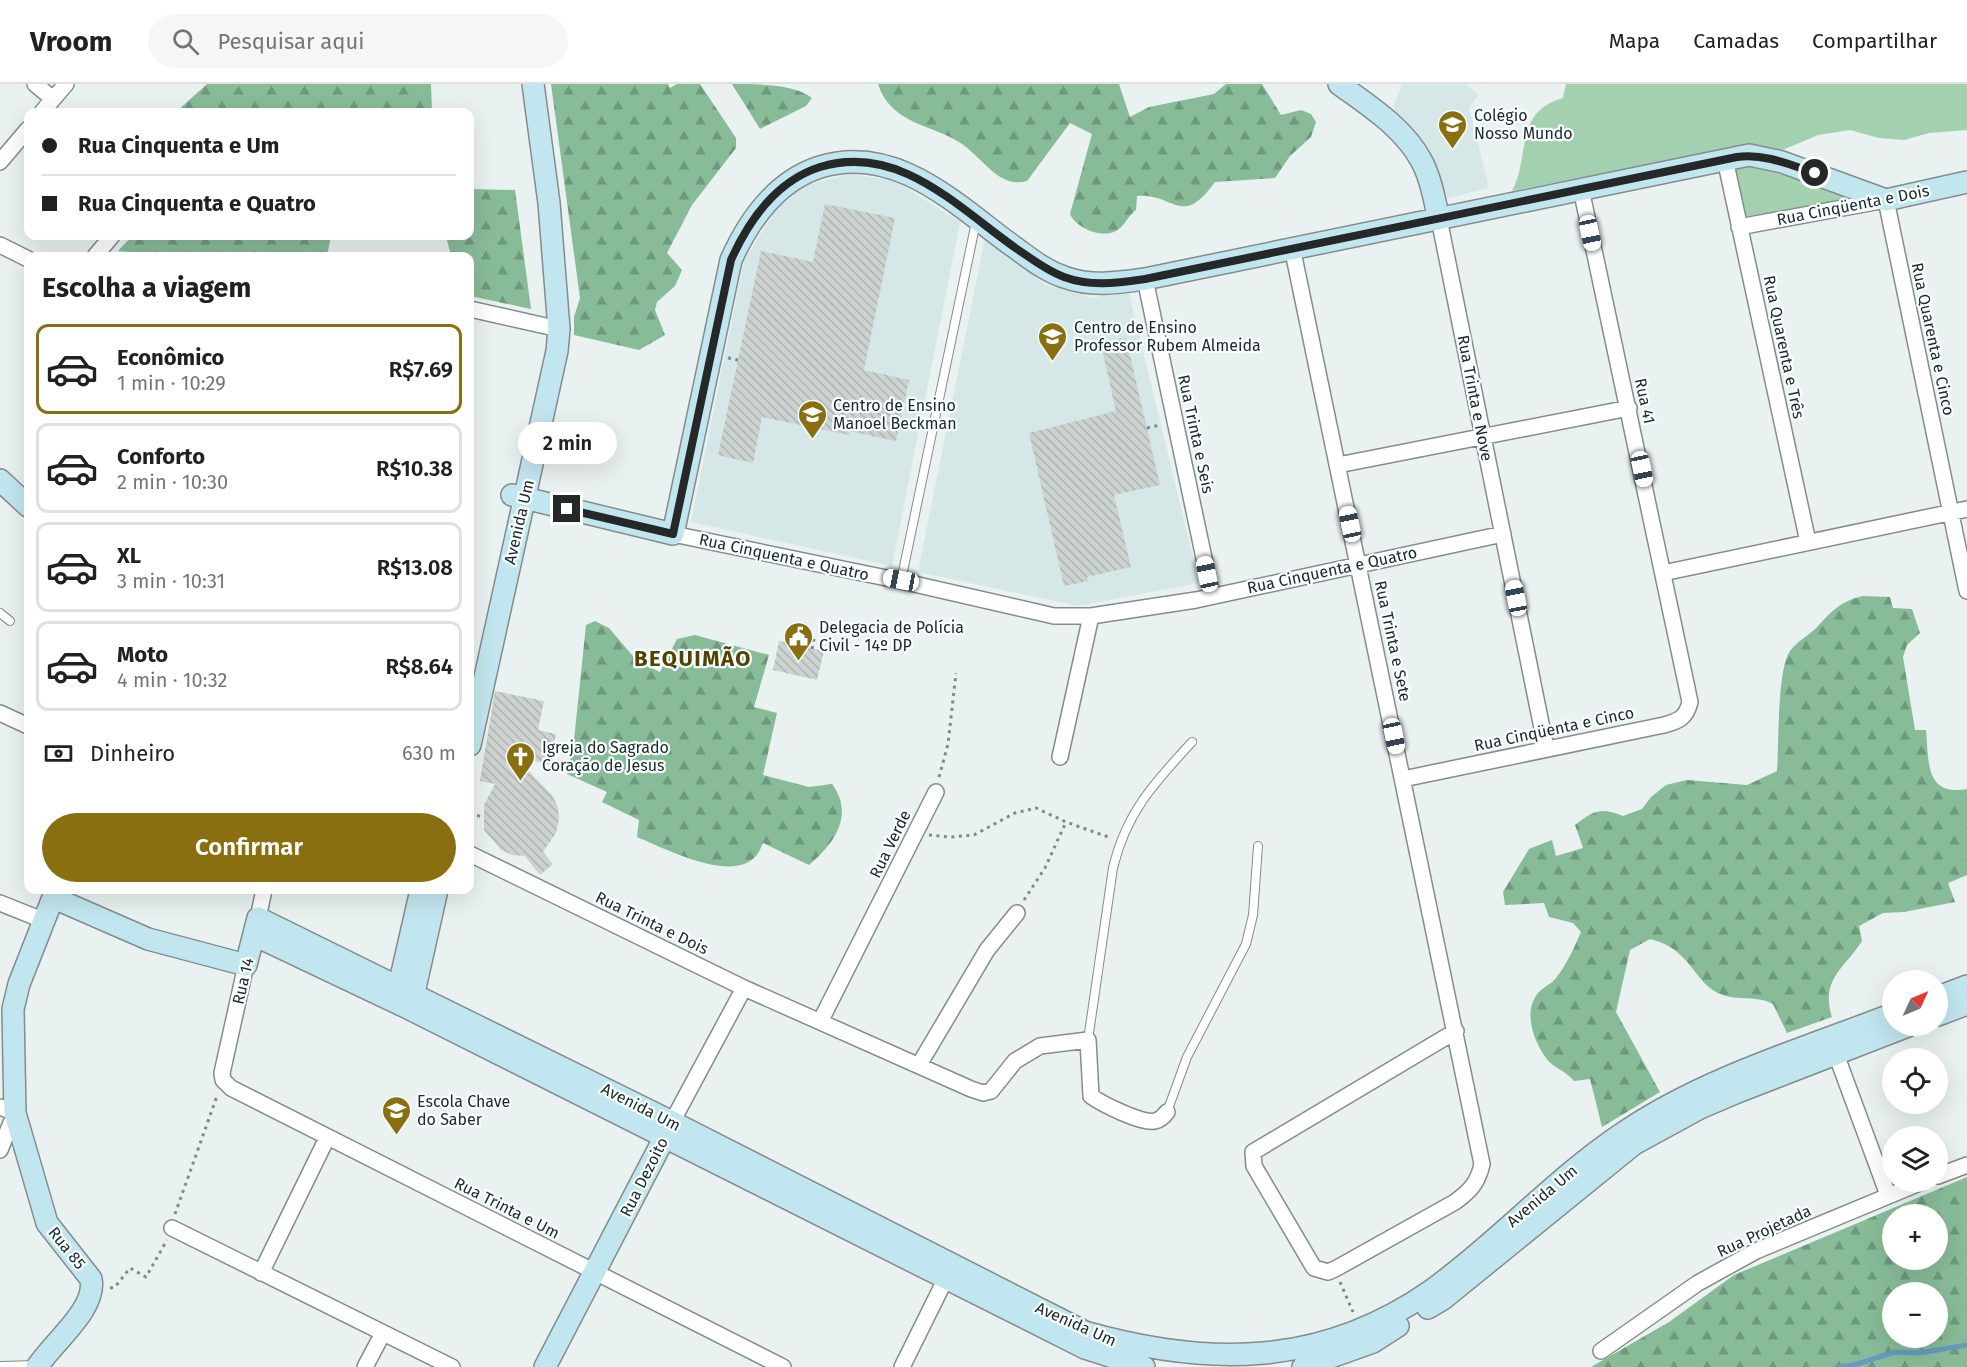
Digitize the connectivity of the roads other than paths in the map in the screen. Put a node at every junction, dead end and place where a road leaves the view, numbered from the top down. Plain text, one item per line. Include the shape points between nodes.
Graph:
1 (35, 84) edge
2 (66, 84) edge
3 (520, 84) edge
4 (533, 84) edge
5 (1339, 84) edge
6 (53, 99) junction
7 (45, 108) edge
8 (24, 134) edge
9 (1725, 159) junction
10 (0, 162) edge
11 (1967, 182) edge
12 (1581, 189) junction
13 (1886, 200) junction
14 (1439, 219) junction
15 (976, 220) junction
16 (1739, 227) junction
17 (109, 240) edge
18 (0, 245) edge
19 (1292, 247) junction
20 (98, 252) edge
21 (24, 257) edge
22 (1145, 279) junction
23 (474, 310) edge
24 (555, 328) junction
25 (1629, 408) junction
26 (1483, 437) junction
27 (1338, 465) junction
28 (0, 480) edge
29 (519, 497) junction
30 (24, 502) edge
31 (1967, 509) edge
32 (1950, 512) junction
33 (673, 534) junction
34 (1503, 534) junction
35 (1808, 542) junction
36 (1358, 563) junction
37 (1663, 573) junction
38 (901, 580) junction
39 (1967, 591) edge
40 (1212, 596) junction
41 (0, 613) edge
42 (1091, 616) junction
43 (10, 621) dead end
44 (474, 667) edge
45 (1689, 691) joint
46 (0, 713) edge
47 (24, 724) edge
48 (474, 725) edge
49 (1192, 742) dead end
50 (1546, 748) junction
51 (1060, 757) dead end
52 (1403, 779) junction
53 (936, 792) road end
54 (1258, 846) dead end
55 (474, 856) edge
56 (55, 894) edge
57 (263, 894) edge
58 (421, 894) edge
59 (436, 894) edge
60 (0, 903) edge
61 (1017, 913) road end
62 (45, 921) junction
63 (256, 926) junction
64 (246, 965) junction
65 (1967, 986) edge
66 (744, 988) junction
67 (1948, 993) edge
68 (404, 998) junction
69 (1967, 1004) edge
70 (1948, 1011) edge
71 (821, 1020) junction
72 (1882, 1020) edge
73 (1456, 1031) junction
74 (1882, 1033) edge
75 (1088, 1040) junction
76 (1833, 1046) junction
77 (919, 1065) junction
78 (222, 1076) joint
79 (8, 1110) edge
80 (1167, 1112) joint
81 (668, 1130) junction
82 (327, 1138) junction
83 (0, 1150) edge
84 (1967, 1164) edge
85 (1948, 1172) edge
86 (1896, 1192) edge
87 (1888, 1195) junction
88 (172, 1228) road end
89 (261, 1272) junction
90 (595, 1272) junction
91 (950, 1272) junction
92 (383, 1333) junction
93 (1601, 1351) dead end
94 (0, 1366) edge
95 (38, 1366) edge
96 (365, 1367) edge
97 (452, 1367) edge
98 (545, 1367) edge
99 (783, 1367) edge
100 (902, 1367) edge
101 (1144, 1367) edge
102 (1303, 1367) edge

1 - 6 street
2 - 6 street
3 - 24 main road, Avenida Um
4 - 24 main road, Avenida Um via 549,203
5 - 14 main road, Rua Trinta e Nove via 1394,126 1413,148 1428,176
6 - 7 street
8 - 10 street
9 - 12 main road
9 - 13 main road via 1749,155 1782,162
9 - 16 street, Rua Quarenta e Três
11 - 13 main road, Rua Cinqüenta e Dois
12 - 14 main road
12 - 25 street, Rua 41
13 - 16 street, Rua Cinqüenta e Dois
13 - 32 street, Rua Quarenta e Cinco
14 - 19 main road
14 - 26 street, Rua Trinta e Nove
15 - 22 main road via 1046,269 1064,277 1090,284
15 - 33 main road via 894,166 860,160 812,170 790,181 764,205 731,260
15 - 38 lane
16 - 35 street, Rua Quarenta e Três
17 - 20 street
18 - 21 street
19 - 22 main road
19 - 27 street, Rua Trinta e Sete
22 - 40 street, Rua Trinta e Seis
23 - 24 street
24 - 29 main road, Avenida Um via 557,351
25 - 26 street
25 - 37 street, Rua 41
26 - 27 street
26 - 34 street, Rua Trinta e Nove
27 - 36 street, Rua Trinta e Sete
28 - 30 main road
29 - 33 main road, Rua Cinquenta e Quatro
29 - 44 main road, Avenida Um
29 - 48 main road, Avenida Um
31 - 32 street
32 - 35 street
32 - 39 street, Rua Quarenta e Cinco
33 - 38 street, Rua Cinquenta e Quatro
34 - 36 street, Rua Cinquenta e Quatro
34 - 50 street, Rua Trinta e Nove
35 - 37 street
36 - 40 street, Rua Cinquenta e Quatro
36 - 52 street, Rua Trinta e Sete
37 - 45 street, Rua 41
38 - 42 street, Rua Cinquenta e Quatro via 1054,616
40 - 42 street, Rua Cinquenta e Quatro
41 - 43 lane
42 - 51 street
45 - 50 street, Rua Cinqüenta e Cinco via 1687,714 1678,721
46 - 47 street
49 - 75 lane via 1152,785 1119,841
50 - 52 street, Rua Cinqüenta e Cinco
52 - 73 street, Rua Trinta e Sete
53 - 71 street, Rua Verde
54 - 80 lane via 1253,915 1246,944 1187,1057
55 - 66 street, Rua Trinta e Dois
56 - 62 main road, Rua 85
56 - 64 main road via 148,939
57 - 63 street, Rua 14
58 - 68 main road
59 - 68 main road
60 - 62 street
61 - 77 street via 987,950
62 - 79 main road, Rua 85 via 13,1009
63 - 64 main road, Rua 14
63 - 68 main road, Avenida Um
64 - 78 street, Rua 14
65 - 67 main road
66 - 71 street, Rua Trinta e Dois
66 - 81 street, Rua Dezoito
68 - 81 main road, Avenida Um
69 - 70 main road
71 - 77 street, Rua Trinta e Dois
72 - 76 main road, Avenida Um
73 - 73 street, Rua Trinta e Sete via 1253,1152 1254,1166 1314,1268 1328,1272 1335,1269 1468,1192 1479,1178 1480,1148
74 - 76 main road, Avenida Um
75 - 77 street, Rua Trinta e Dois via 1040,1046 1015,1061 999,1083 983,1093
75 - 80 street via 1091,1096 1149,1121 1162,1118
76 - 87 street
76 - 91 main road, Avenida Um via 1731,1076 1681,1099 1626,1130 1580,1164 1433,1289 1361,1331 1278,1356 1170,1356 1129,1348
76 - 102 main road, Avenida Um via 1700,1108 1634,1144 1443,1299 1372,1342
78 - 82 street, Rua Trinta e Um via 231,1088
79 - 83 street
79 - 95 main road, Rua 85 via 47,1223 91,1279 93,1290 88,1304
81 - 90 main road, Rua Dezoito
81 - 91 main road, Avenida Um
82 - 89 street
82 - 90 street, Rua Trinta e Um
84 - 85 street
86 - 87 street, Rua Projetada
87 - 93 street, Rua Projetada via 1756,1251 1698,1283
88 - 89 street
89 - 92 street
90 - 98 main road, Rua Dezoito
90 - 99 street, Rua Trinta e Um
91 - 100 street
91 - 101 main road, Avenida Um via 1084,1348
92 - 96 street
92 - 97 street
94 - 95 lane

